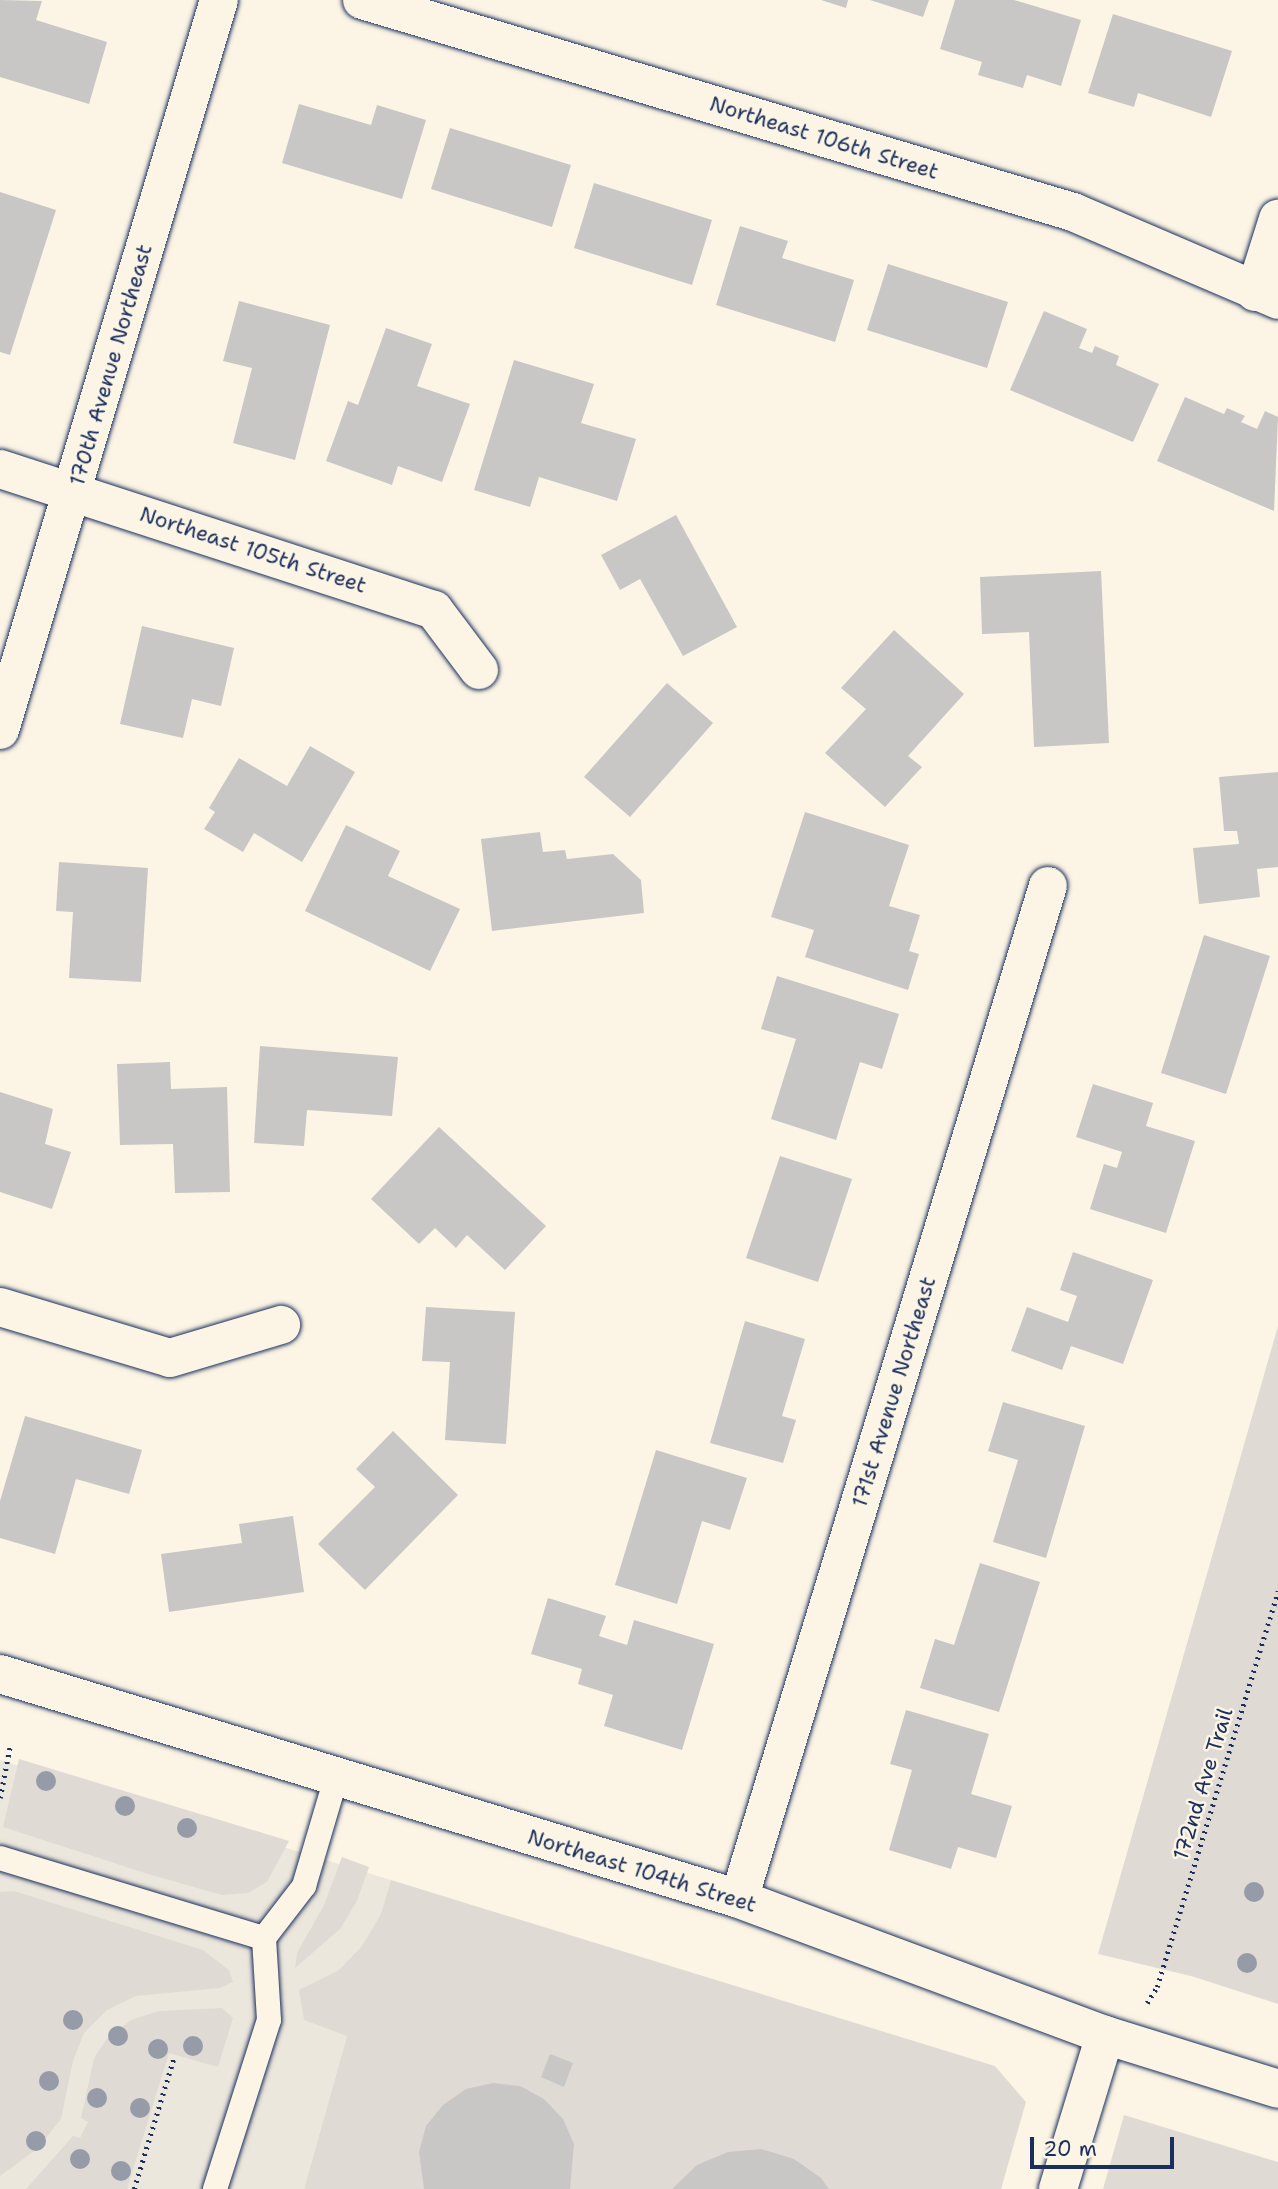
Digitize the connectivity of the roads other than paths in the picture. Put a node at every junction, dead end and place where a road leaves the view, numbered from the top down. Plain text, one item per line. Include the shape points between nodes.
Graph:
1 (219, 0) edge
2 (362, 0) edge
3 (1278, 219) edge
4 (1267, 296) edge
5 (0, 469) edge
6 (74, 492) junction
7 (479, 670) dead end
8 (0, 730) edge
9 (1048, 886) dead end
10 (0, 1307) edge
11 (281, 1325) dead end
12 (0, 1674) edge
13 (336, 1778) junction
14 (0, 1858) edge
15 (739, 1899) junction
16 (264, 1938) junction
17 (1105, 2035) junction
18 (1278, 2089) edge
19 (215, 2189) edge
20 (1058, 2189) edge

1 - 6 street, 170th Avenue Northeast
2 - 4 street, Northeast 106th Street via 1073,212
3 - 4 street
5 - 6 street, Northeast 105th Street
6 - 7 street, Northeast 105th Street via 434,610
6 - 8 street, 170th Avenue Northeast
9 - 15 street, 171st Avenue Northeast
10 - 11 street via 170,1358
12 - 13 street, Northeast 104th Street
13 - 15 street, Northeast 104th Street
13 - 16 lane via 304,1885
14 - 16 lane
15 - 17 street, Northeast 104th Street
16 - 19 lane via 269,2021
17 - 18 street, Northeast 104th Street
17 - 20 street

